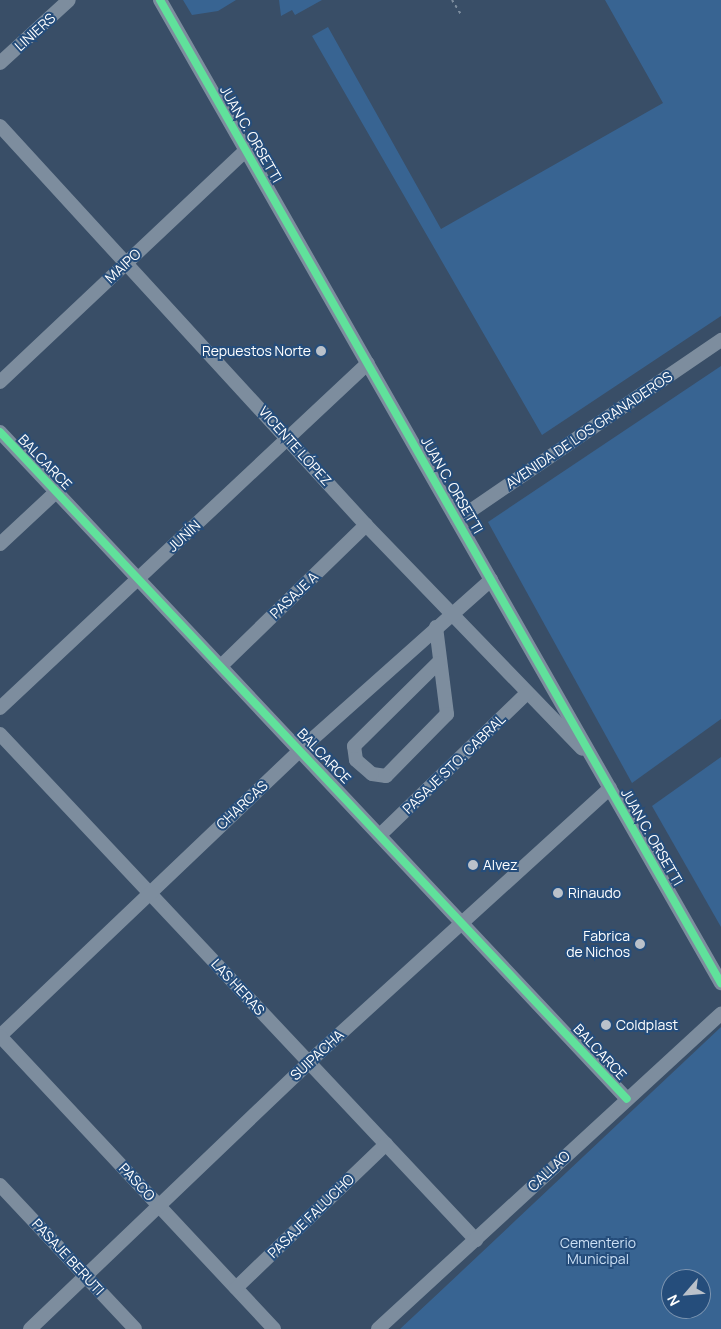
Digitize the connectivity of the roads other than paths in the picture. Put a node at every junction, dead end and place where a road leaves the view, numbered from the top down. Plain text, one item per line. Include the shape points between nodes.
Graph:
1 (70, 0) edge
2 (160, 0) edge
3 (0, 63) edge
4 (0, 126) edge
5 (246, 150) junction
6 (126, 264) junction
7 (721, 340) edge
8 (368, 364) junction
9 (0, 382) edge
10 (0, 432) edge
11 (288, 438) junction
12 (56, 491) junction
13 (457, 520) junction
14 (366, 525) junction
15 (0, 544) edge
16 (138, 579) junction
17 (491, 580) junction
18 (451, 614) junction
19 (436, 628) junction
20 (438, 663) junction
21 (222, 665) junction
22 (527, 693) junction
23 (0, 708) edge
24 (0, 734) edge
25 (300, 750) junction
26 (595, 762) junction
27 (610, 788) junction
28 (381, 834) junction
29 (149, 893) junction
30 (462, 924) junction
31 (721, 983) edge
32 (721, 1014) edge
33 (0, 1036) edge
34 (309, 1062) junction
35 (627, 1099) junction
36 (386, 1144) junction
37 (0, 1185) edge
38 (159, 1205) junction
39 (476, 1240) junction
40 (86, 1277) junction
41 (236, 1288) junction
42 (30, 1329) edge
43 (135, 1329) edge
44 (274, 1329) edge
45 (378, 1329) edge

1 - 3 street, LINIERS
2 - 5 street, JUAN C. ORSETTI
4 - 6 street, VICENTE LÓPEZ
5 - 6 street, MAIPO
5 - 8 street, JUAN C. ORSETTI
6 - 9 street, MAIPO
6 - 11 street, VICENTE LÓPEZ
7 - 13 street, AVENIDA DE LOS GRANADEROS
8 - 11 street, JUNÍN
8 - 13 street, JUAN C. ORSETTI
10 - 12 street, BALCARCE
11 - 14 street, VICENTE LÓPEZ
11 - 16 street, JUNÍN
12 - 15 street
12 - 16 street, BALCARCE
13 - 17 street, JUAN C. ORSETTI
14 - 18 street, VICENTE LÓPEZ
14 - 21 street, PASAJE A
16 - 21 street, BALCARCE
16 - 23 street, JUNÍN
17 - 18 street, CHARCAS
17 - 26 street, JUAN C. ORSETTI
18 - 19 street, CHARCAS
18 - 22 street, VICENTE LÓPEZ
19 - 20 street
19 - 25 street, CHARCAS
20 - 20 street via 448,714 386,776 372,774 356,760 354,746
21 - 25 street, BALCARCE
22 - 26 street, VICENTE LÓPEZ
22 - 28 street, PASAJE STO. CABRAL
24 - 29 street, LAS HERAS
25 - 28 street, BALCARCE
25 - 29 street, CHARCAS
26 - 27 street, JUAN C. ORSETTI
27 - 30 street, SUIPACHA
27 - 31 street, JUAN C. ORSETTI
28 - 30 street, BALCARCE
29 - 33 street, CHARCAS
29 - 34 street, LAS HERAS
30 - 34 street, SUIPACHA
30 - 35 street, BALCARCE
32 - 35 street, CALLAO
33 - 38 street, PASCO
34 - 36 street, LAS HERAS
34 - 38 street, SUIPACHA
35 - 39 street, CALLAO
36 - 39 street, LAS HERAS
36 - 41 street, PASAJE FALUCHO
37 - 40 street, PASAJE BERUTI
38 - 40 street, SUIPACHA
38 - 41 street, PASCO
39 - 45 street, CALLAO
40 - 42 street, SUIPACHA
40 - 43 street, PASAJE BERUTI
41 - 44 street, PASCO

